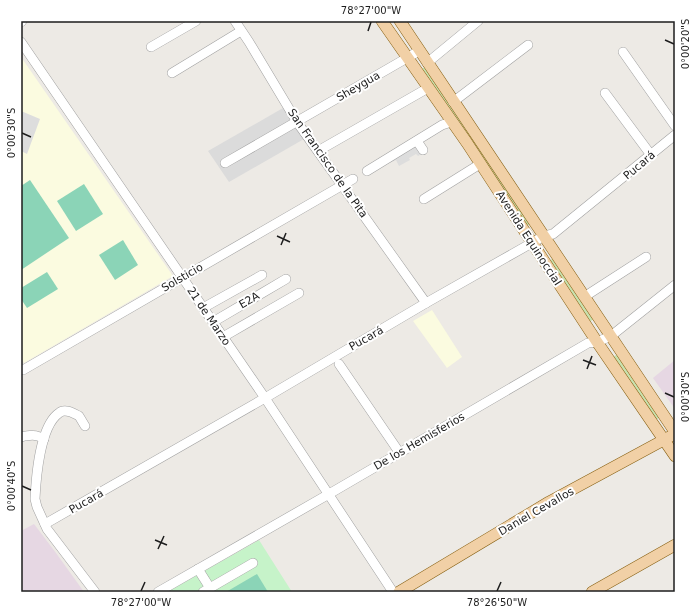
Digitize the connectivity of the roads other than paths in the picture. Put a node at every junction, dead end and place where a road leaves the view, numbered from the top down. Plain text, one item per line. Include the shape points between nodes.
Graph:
1 (196, 21) edge
2 (235, 21) edge
3 (382, 21) edge
4 (400, 21) edge
5 (478, 21) edge
6 (241, 31) junction
7 (21, 42) edge
8 (528, 45) dead end
9 (151, 47) dead end
10 (419, 51) junction
11 (623, 52) dead end
12 (407, 58) junction
13 (427, 63) junction
14 (172, 73) dead end
15 (428, 88) junction
16 (605, 93) dead end
17 (453, 102) junction
18 (297, 122) junction
19 (451, 122) junction
20 (675, 126) edge
21 (675, 135) edge
22 (417, 141) junction
23 (423, 150) dead end
24 (318, 151) junction
25 (651, 155) junction
26 (225, 163) dead end
27 (480, 164) junction
28 (368, 171) dead end
29 (353, 179) dead end
30 (343, 185) junction
31 (424, 199) dead end
32 (544, 236) junction
33 (532, 244) junction
34 (646, 257) dead end
35 (262, 275) dead end
36 (182, 277) junction
37 (286, 279) dead end
38 (675, 285) edge
39 (299, 293) dead end
40 (584, 297) junction
41 (426, 303) junction
42 (203, 308) junction
43 (213, 322) junction
44 (223, 336) junction
45 (611, 336) junction
46 (597, 342) junction
47 (339, 364) dead end
48 (23, 370) dead end
49 (264, 398) junction
50 (85, 426) dead end
51 (675, 433) edge
52 (21, 437) edge
53 (44, 439) junction
54 (664, 439) junction
55 (399, 452) junction
56 (675, 456) edge
57 (329, 494) junction
58 (45, 524) junction
59 (675, 544) edge
60 (253, 563) dead end
61 (198, 569) junction
62 (207, 590) edge
63 (94, 592) edge
64 (158, 592) edge
65 (393, 592) edge
66 (398, 592) edge
67 (592, 592) edge

1 - 9 street
2 - 6 street, San Francisco de la Pita
3 - 12 main road, Avenida Equinoccial
4 - 10 main road, Avenida Equinoccial
5 - 13 street
6 - 14 street
6 - 18 street, San Francisco de la Pita
7 - 36 street, 21 de Marzo
8 - 17 street
10 - 12 street, Sheygua
10 - 13 main road, Avenida Equinoccial
11 - 20 street
12 - 15 main road, Avenida Equinoccial
12 - 18 street, Sheygua
13 - 17 main road, Avenida Equinoccial
15 - 19 main road, Avenida Equinoccial
15 - 24 street
16 - 25 street
17 - 32 main road, Avenida Equinoccial
18 - 24 street, San Francisco de la Pita
18 - 26 street, Sheygua
19 - 22 street
19 - 27 main road, Avenida Equinoccial
21 - 25 street, Pucará
22 - 23 street
22 - 28 street
24 - 30 street, San Francisco de la Pita
25 - 32 street, Pucará via 552,234
27 - 31 street
27 - 33 main road, Avenida Equinoccial
29 - 30 street, Solsticio
30 - 36 street, Solsticio
30 - 41 street, San Francisco de la Pita
32 - 33 street, Pucará
32 - 40 main road, Avenida Equinoccial
33 - 41 street, Pucará
33 - 46 main road, Avenida Equinoccial
34 - 40 street
35 - 42 street
36 - 42 street, 21 de Marzo
36 - 48 street, Solsticio
37 - 43 street, E2A
38 - 45 street, De los Hemisferios
39 - 44 street
40 - 45 main road, Avenida Equinoccial
41 - 49 street, Pucará
42 - 43 street, 21 de Marzo
43 - 44 street, 21 de Marzo
44 - 49 street, 21 de Marzo
45 - 46 street, De los Hemisferios
45 - 51 main road, Avenida Equinoccial
46 - 54 main road, Avenida Equinoccial
46 - 55 street, De los Hemisferios via 588,343
47 - 55 street
49 - 57 street, 21 de Marzo
49 - 58 street, Pucará
50 - 53 street via 79,416 66,411 59,412
51 - 54 main road, Daniel Cevallos
52 - 53 street via 38,435
53 - 58 street via 35,499
54 - 56 main road, Avenida Equinoccial
54 - 66 main road, Daniel Cevallos via 549,502
55 - 57 street, De los Hemisferios
57 - 61 street, De los Hemisferios
57 - 65 street, 21 de Marzo
58 - 63 street
59 - 67 main road
60 - 62 street
61 - 62 street
61 - 64 street, De los Hemisferios

